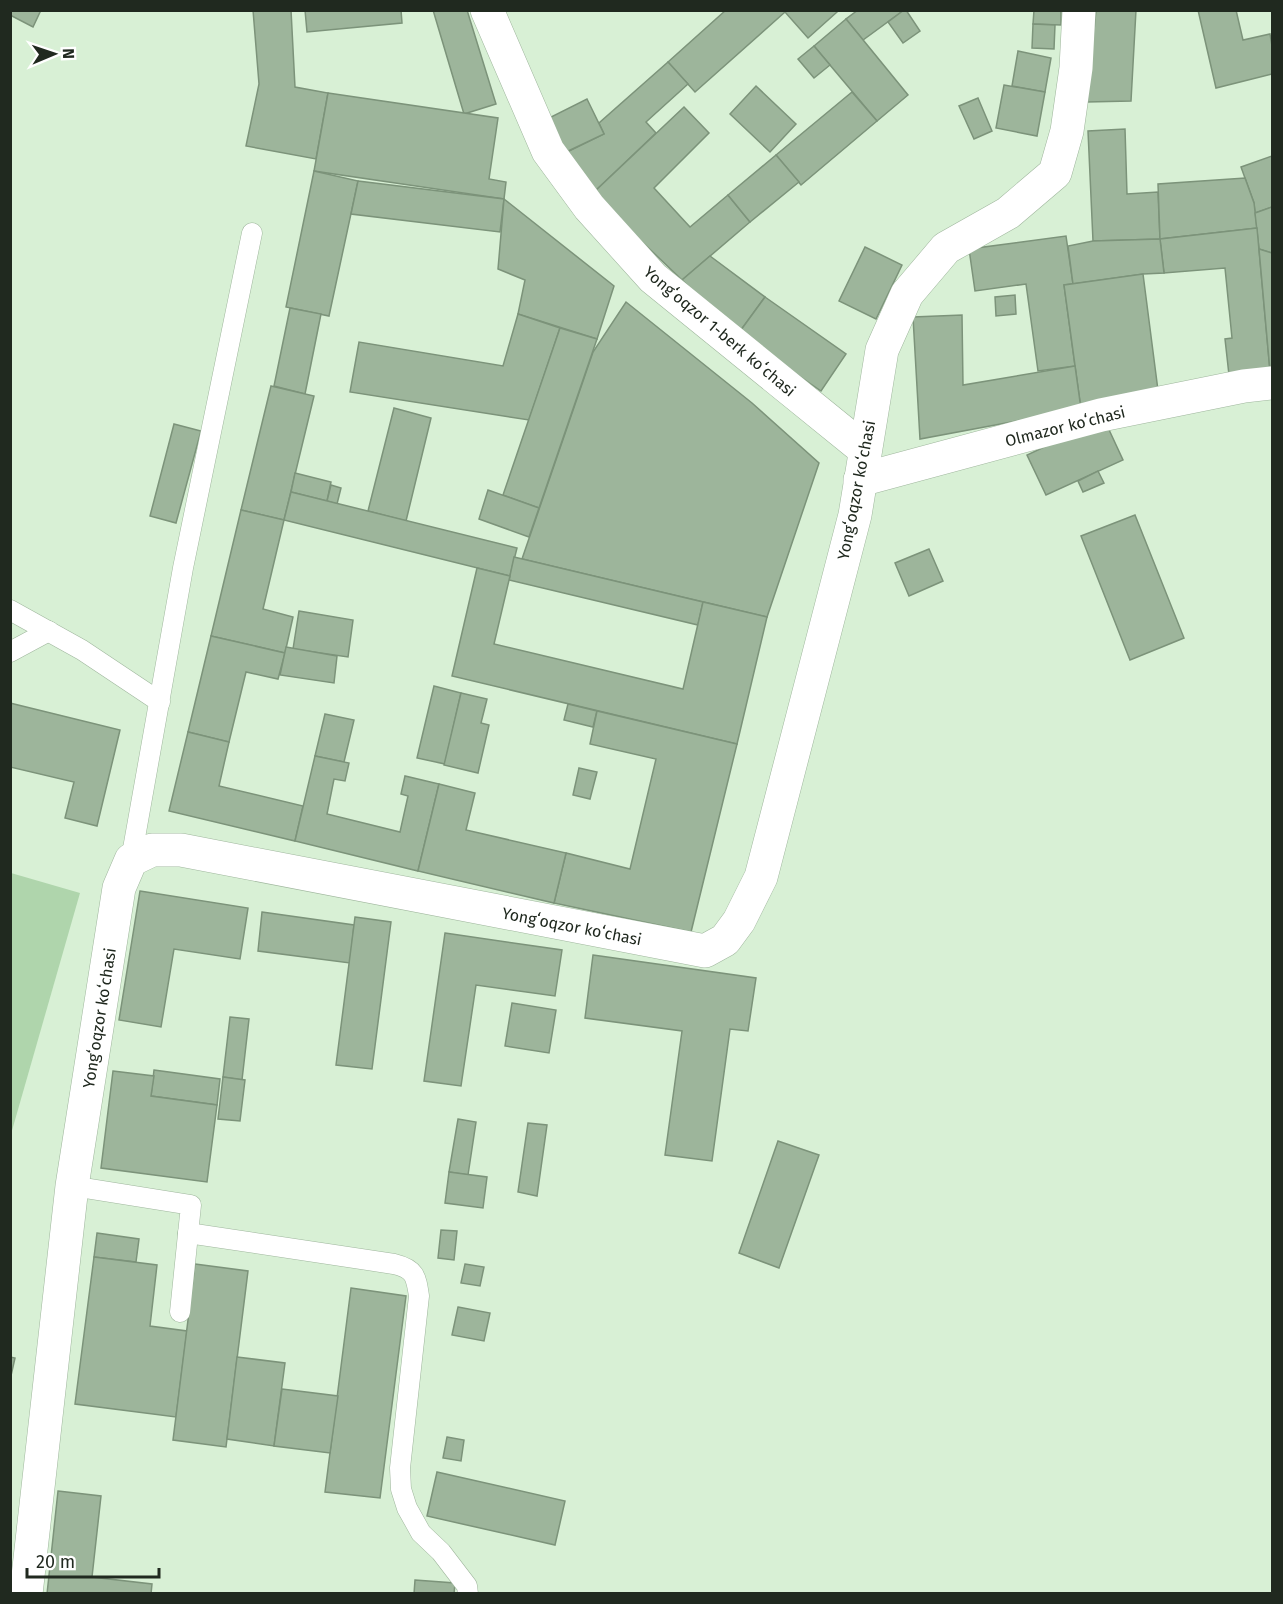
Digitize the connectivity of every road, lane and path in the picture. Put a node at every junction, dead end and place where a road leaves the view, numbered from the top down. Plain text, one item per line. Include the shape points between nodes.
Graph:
1 (487, 10) edge
2 (1079, 10) edge
3 (252, 232) dead end
4 (1272, 383) edge
5 (862, 465) junction
6 (10, 610) edge
7 (49, 631) junction
8 (10, 652) edge
9 (160, 702) junction
10 (131, 860) junction
11 (72, 1186) junction
12 (188, 1233) junction
13 (180, 1312) dead end
14 (26, 1593) edge
15 (468, 1593) edge

1 - 5 street, Yongʻoqzor 1-berk koʻchasi via 548,151 589,207 652,278
2 - 5 street, Yongʻoqzor koʻchasi via 1067,131 1055,173 1008,213 946,248 907,294 882,350
3 - 9 lane via 183,568
4 - 5 street, Olmazor koʻchasi
5 - 10 street, Yongʻoqzor koʻchasi via 855,515 761,877 725,940 705,951 181,850 152,850
6 - 7 lane
7 - 8 lane
7 - 9 lane
9 - 10 lane
10 - 11 street, Yongʻoqzor koʻchasi via 119,888
11 - 12 lane via 191,1205
11 - 14 street, Yongʻoqzor koʻchasi
12 - 13 lane
12 - 15 lane via 394,1264 413,1273 419,1296 401,1449 401,1490 421,1533 441,1552 467,1586

